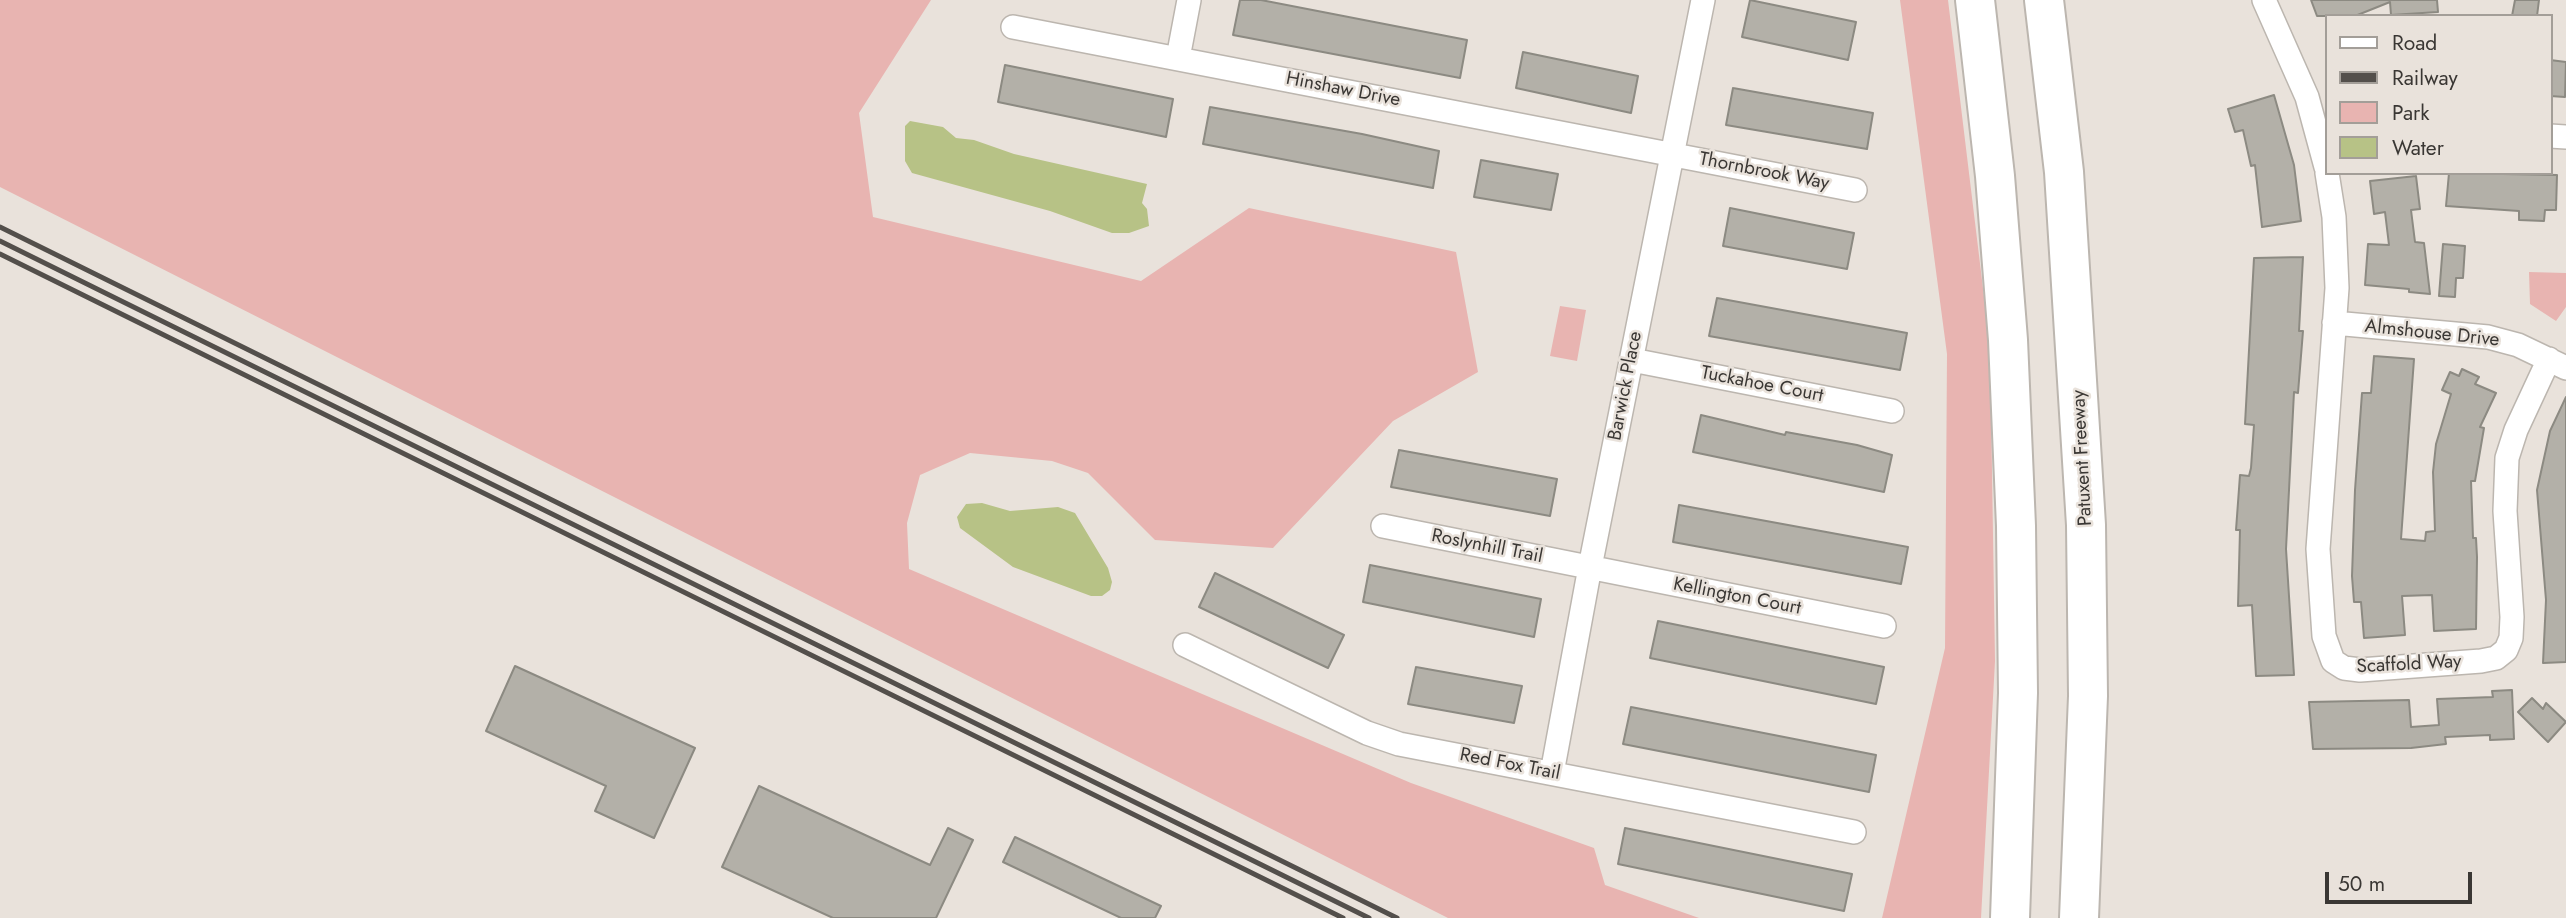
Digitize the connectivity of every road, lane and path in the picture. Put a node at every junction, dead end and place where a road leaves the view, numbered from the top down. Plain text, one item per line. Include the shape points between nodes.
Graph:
1 (1189, 0) edge
2 (1703, 0) edge
3 (1975, 0) edge
4 (2044, 0) edge
5 (2264, 0) edge
6 (1013, 27) dead end
7 (1178, 58) junction
8 (1672, 154) junction
9 (2324, 154) edge
10 (2328, 175) edge
11 (1855, 190) dead end
12 (2334, 323) junction
13 (1632, 360) junction
14 (2558, 363) edge
15 (1892, 411) dead end
16 (1383, 526) dead end
17 (1590, 567) junction
18 (1884, 626) dead end
19 (1185, 645) dead end
20 (1552, 773) junction
21 (1853, 832) dead end
22 (2010, 918) edge
23 (2079, 918) edge

1 - 7 street
2 - 8 street, Barwick Place
3 - 22 highway via 2008,340 2016,526 2018,693
4 - 23 highway, Patuxent Freeway via 2065,186 2086,524 2088,696
5 - 9 street, Scaffold Way via 2307,97
6 - 7 street, Hinshaw Drive
7 - 8 street, Hinshaw Drive
8 - 11 street, Thornbrook Way
8 - 13 street, Barwick Place
10 - 12 street, Scaffold Way via 2337,249
12 - 14 street, Almshouse Drive via 2488,337
12 - 14 street, Scaffold Way via 2318,549 2324,636 2333,661 2344,668 2482,662 2506,650 2512,617 2507,458 2516,430
13 - 15 street, Tuckahoe Court
13 - 17 street, Barwick Place
16 - 17 street, Roslynhill Trail
17 - 18 street, Kellington Court
17 - 20 street, Barwick Place
19 - 20 street, Red Fox Trail via 1367,733 1399,744
20 - 21 street, Red Fox Trail

